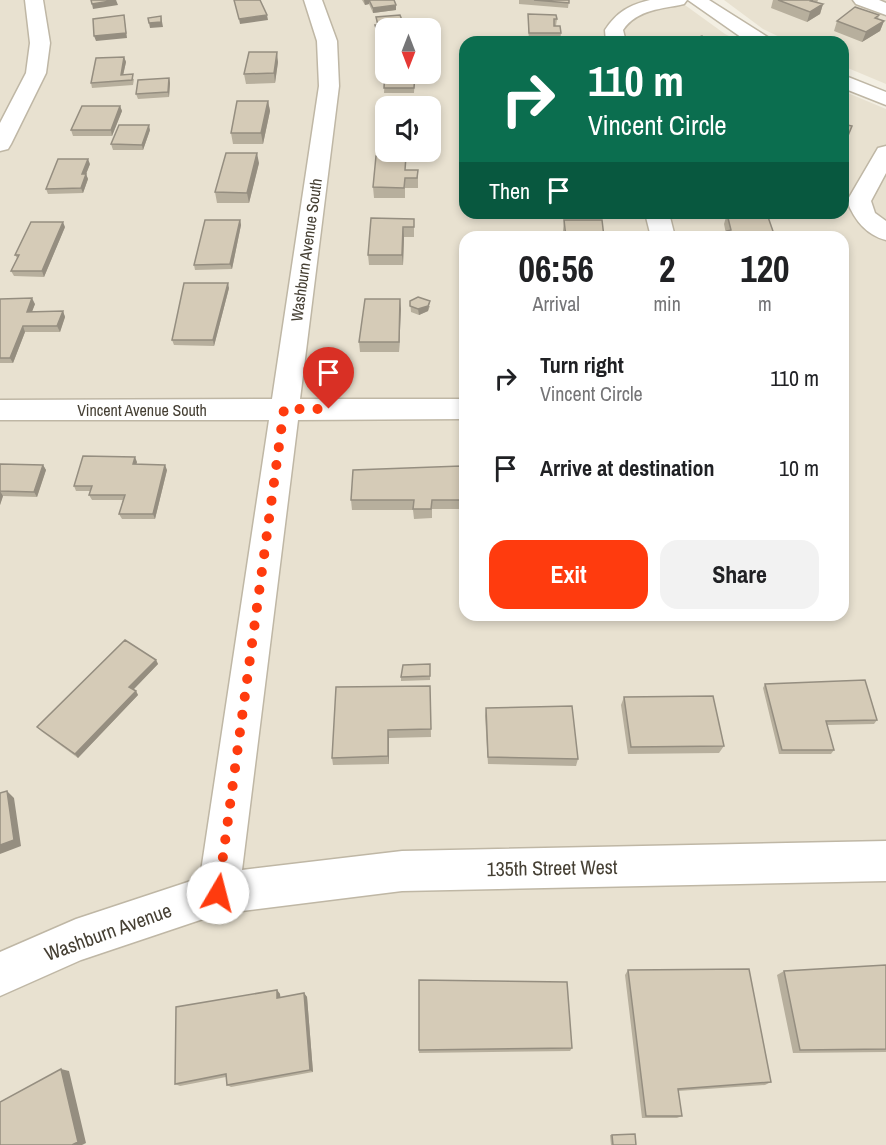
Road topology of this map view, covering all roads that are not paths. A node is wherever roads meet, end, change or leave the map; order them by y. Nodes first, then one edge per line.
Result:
1 (34, 0) edge
2 (313, 0) edge
3 (678, 0) edge
4 (697, 0) edge
5 (862, 0) edge
6 (886, 9) edge
7 (615, 36) edge
8 (753, 36) edge
9 (849, 84) edge
10 (886, 99) edge
11 (0, 144) edge
12 (886, 153) edge
13 (886, 233) edge
14 (284, 409) junction
15 (459, 409) edge
16 (0, 410) edge
17 (886, 861) edge
18 (218, 893) junction
19 (0, 974) edge

1 - 11 street
2 - 14 street, Washburn Avenue South
3 - 7 street
4 - 8 street
5 - 6 street
9 - 10 street
12 - 13 street
14 - 15 street, Vincent Avenue South
14 - 16 street, Vincent Avenue South
14 - 18 street, Washburn Avenue South
17 - 18 street, 135th Street West
18 - 19 street, Washburn Avenue

